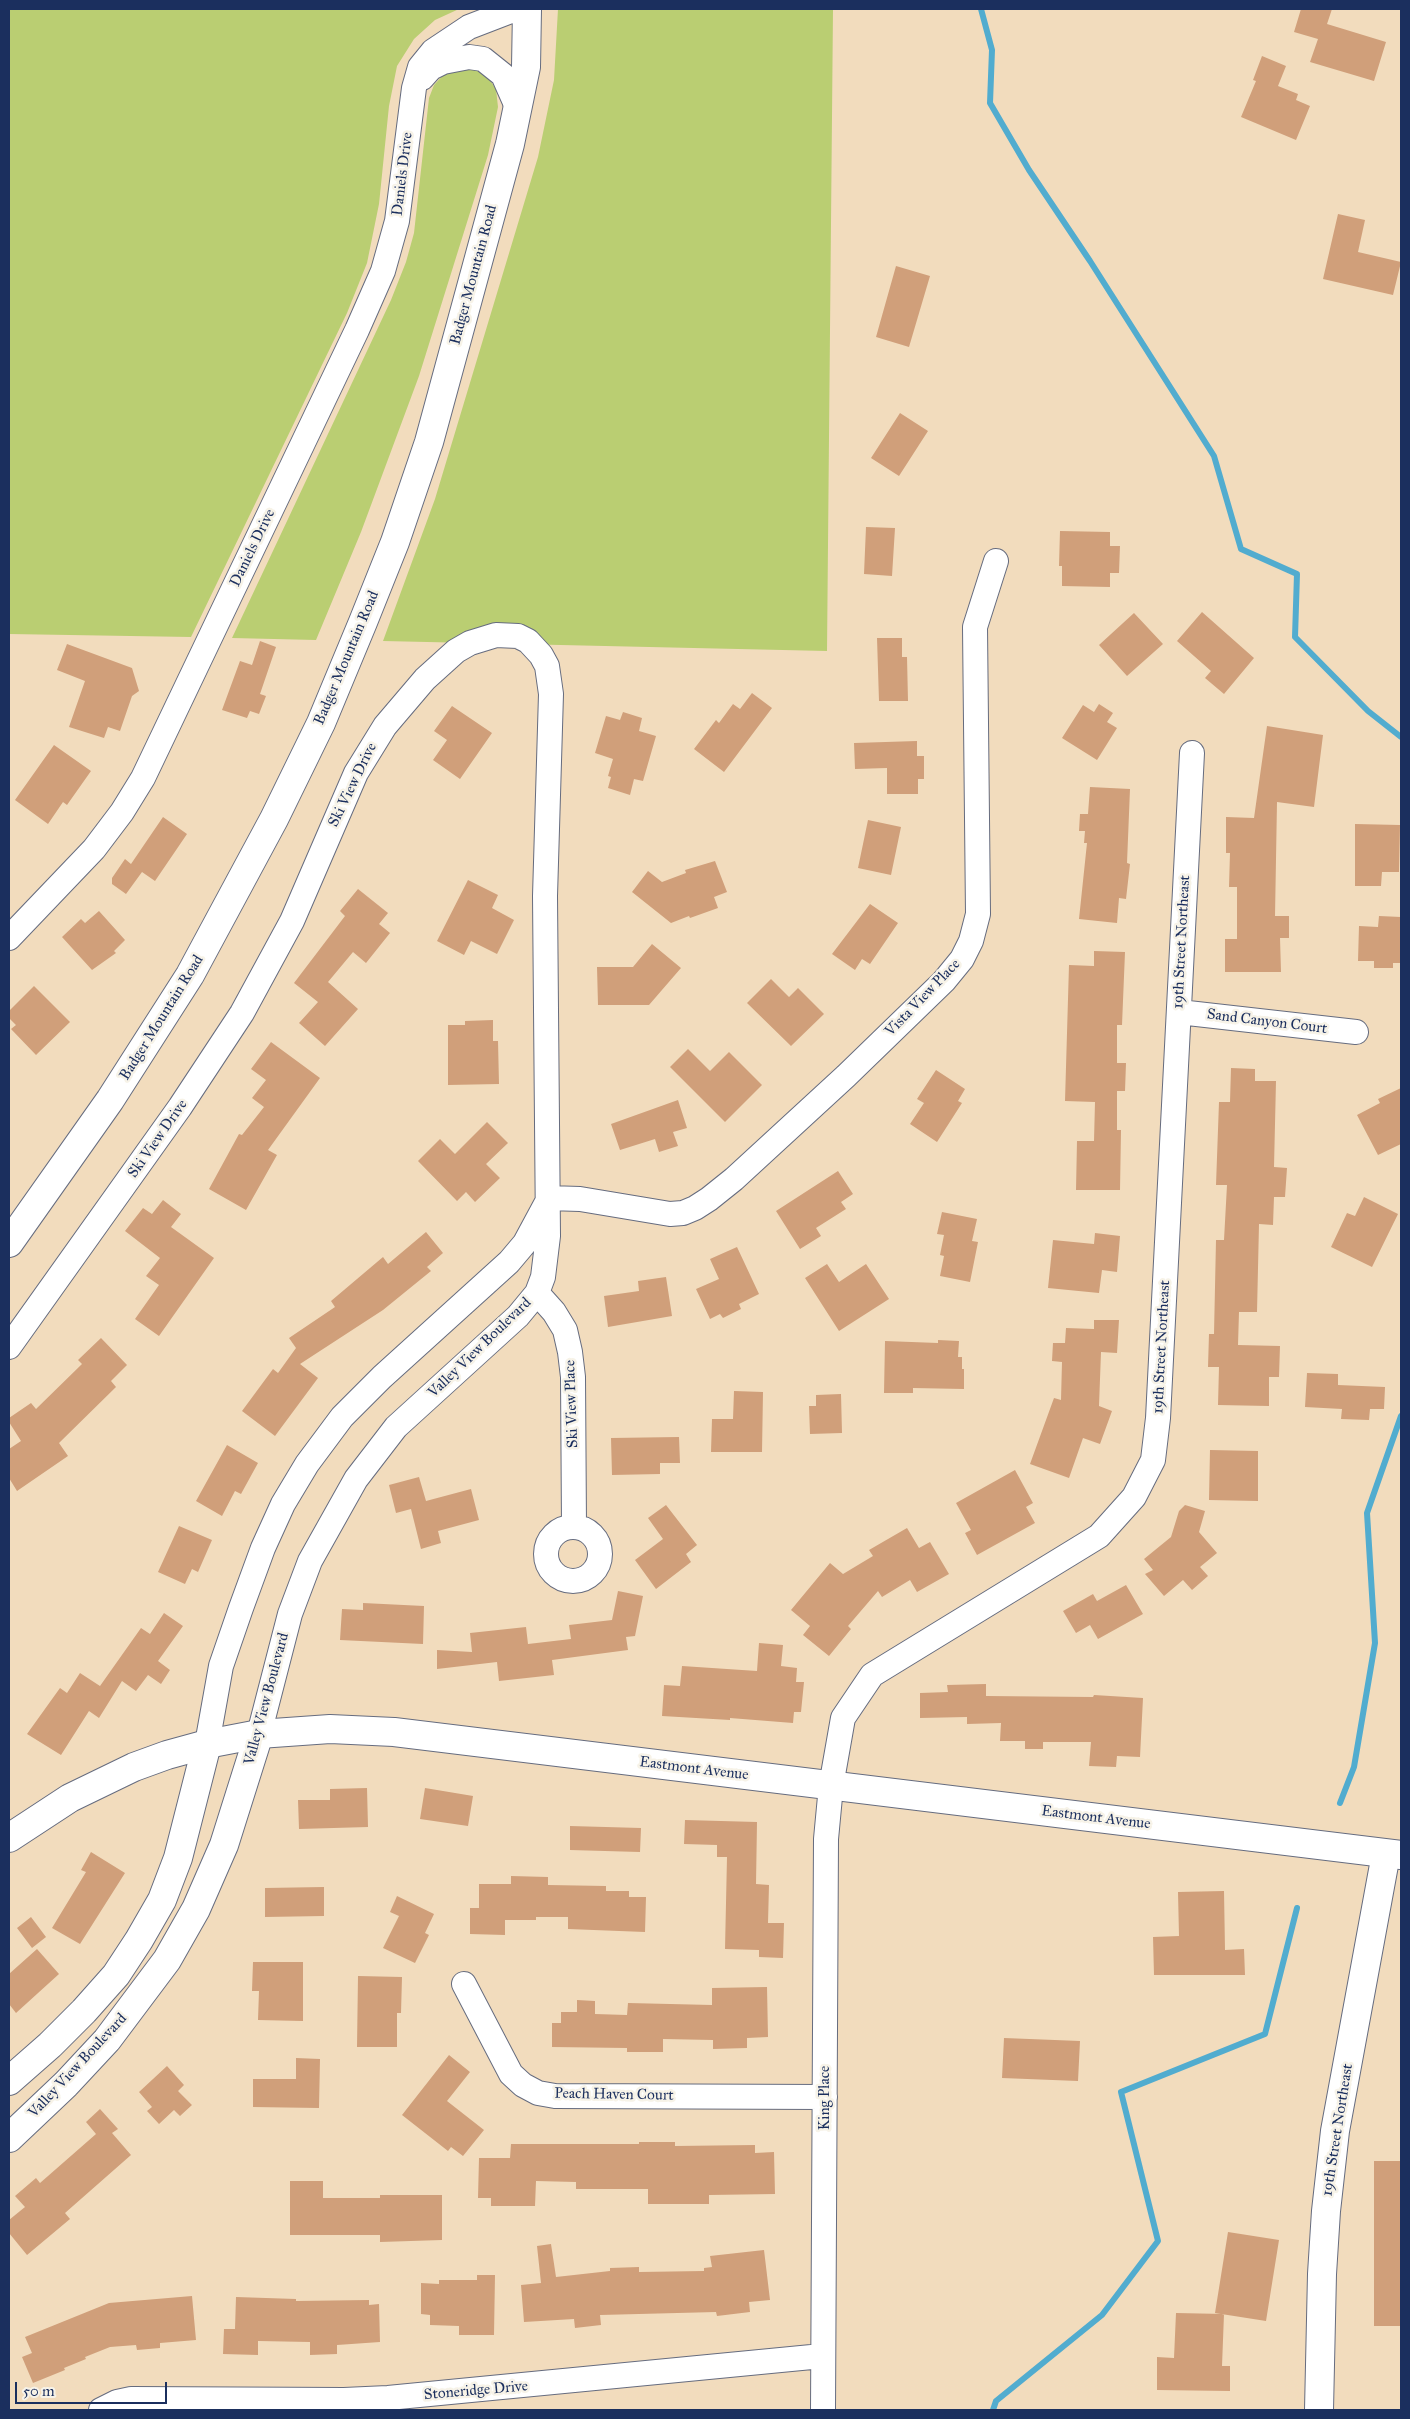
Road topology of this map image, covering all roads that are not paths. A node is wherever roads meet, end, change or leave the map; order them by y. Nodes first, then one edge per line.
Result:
1 (527, 9) edge
2 (518, 109) junction
3 (411, 116) junction
4 (996, 561) dead end
5 (1192, 752) dead end
6 (9, 938) edge
7 (1179, 1012) junction
8 (1356, 1032) dead end
9 (548, 1198) junction
10 (9, 1243) edge
11 (537, 1293) junction
12 (9, 1347) edge
13 (574, 1526) dead end
14 (259, 1734) junction
15 (207, 1744) junction
16 (831, 1786) junction
17 (9, 1838) edge
18 (1394, 1854) edge
19 (464, 1984) dead end
20 (9, 2082) edge
21 (825, 2097) junction
22 (9, 2138) edge
23 (822, 2356) junction
24 (344, 2405) edge
25 (101, 2410) edge
26 (823, 2410) edge
27 (1319, 2410) edge

1 - 2 main road, Badger Mountain Road
1 - 3 street, Daniels Drive
2 - 3 street, Daniels Drive
2 - 10 main road, Badger Mountain Road
3 - 6 street, Daniels Drive
4 - 9 street, Vista View Place
5 - 7 street, 19th Street Northeast
7 - 8 street, Sand Canyon Court
7 - 16 street, 19th Street Northeast
9 - 11 street, Valley View Boulevard
9 - 12 street, Ski View Drive
9 - 15 street
11 - 13 street, Ski View Place
11 - 14 street, Valley View Boulevard
14 - 15 main road, Eastmont Avenue
14 - 16 main road, Eastmont Avenue
14 - 22 main road, Valley View Boulevard
15 - 17 main road, Eastmont Avenue
15 - 20 main road
16 - 18 main road, Eastmont Avenue
16 - 21 street, King Place
18 - 27 main road, 19th Street Northeast
19 - 21 street, Peach Haven Court
21 - 23 street, King Place
23 - 24 street, Stoneridge Drive
23 - 26 street, King Place
24 - 25 street, Stoneridge Drive

